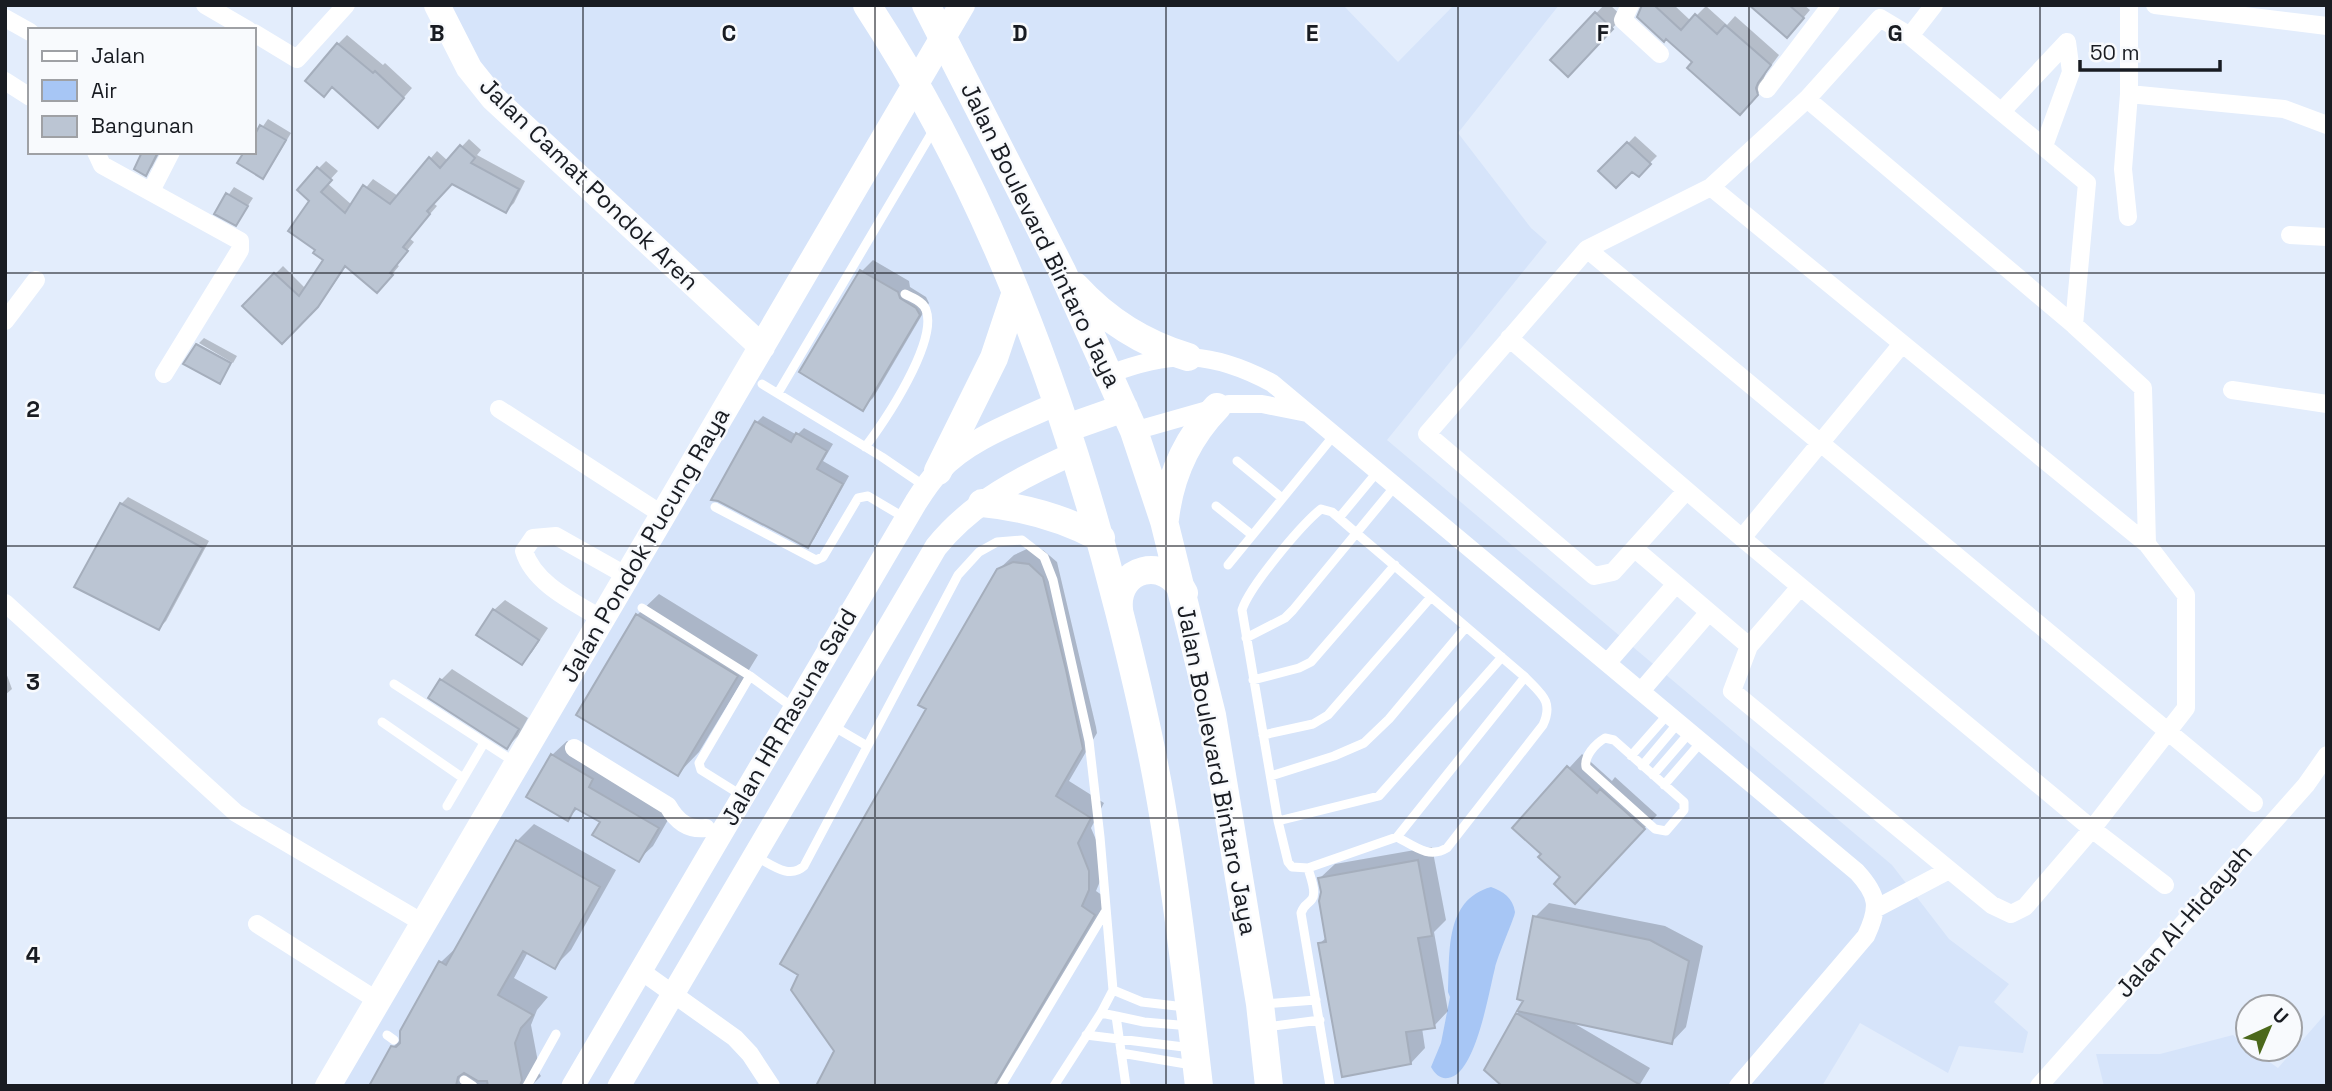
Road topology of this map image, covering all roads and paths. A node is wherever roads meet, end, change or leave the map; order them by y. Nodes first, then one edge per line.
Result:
1 (205, 5) edge
2 (346, 5) edge
3 (437, 5) edge
4 (867, 5) edge
5 (926, 5) edge
6 (962, 5) edge
7 (1630, 5) edge
8 (1831, 5) edge
9 (1934, 5) edge
10 (2129, 5) edge
11 (2155, 5) edge
12 (5, 18) edge
13 (2327, 26) edge
14 (240, 28) edge
15 (28, 31) edge
16 (256, 34) edge
17 (1910, 36) junction
18 (1660, 54) dead end
19 (5, 82) edge
20 (1767, 89) dead end
21 (2129, 94) junction
22 (28, 96) edge
23 (1807, 99) junction
24 (2003, 111) junction
25 (938, 123) junction
26 (2327, 125) edge
27 (2044, 146) junction
28 (97, 154) edge
29 (170, 154) edge
30 (1711, 187) junction
31 (151, 191) junction
32 (1028, 203) junction
33 (2128, 217) dead end
34 (986, 223) junction
35 (2290, 235) dead end
36 (2327, 237) edge
37 (1587, 249) junction
38 (1062, 271) junction
39 (36, 279) dead end
40 (1016, 292) junction
41 (905, 294) dead end
42 (5, 321) edge
43 (2074, 325) junction
44 (1509, 338) junction
45 (1902, 344) junction
46 (762, 347) junction
47 (1188, 357) junction
48 (164, 373) dead end
49 (1110, 374) junction
50 (762, 384) dead end
51 (2232, 390) dead end
52 (778, 393) junction
53 (2327, 404) edge
54 (1217, 407) junction
55 (499, 409) dead end
56 (1310, 414) junction
57 (1129, 419) junction
58 (1067, 428) junction
59 (1335, 434) junction
60 (1821, 443) junction
61 (865, 447) junction
62 (1237, 461) dead end
63 (1379, 471) junction
64 (932, 479) junction
65 (1396, 485) junction
66 (1686, 491) junction
67 (1282, 498) junction
68 (982, 503) junction
69 (1216, 506) dead end
70 (715, 507) dead end
71 (663, 515) junction
72 (905, 518) junction
73 (1339, 518) junction
74 (1164, 520) junction
75 (1355, 532) junction
76 (1252, 535) junction
77 (1101, 538) junction
78 (1742, 538) junction
79 (2147, 544) junction
80 (1635, 549) junction
81 (1227, 565) dead end
82 (1395, 565) junction
83 (627, 576) junction
84 (1676, 584) junction
85 (1800, 587) junction
86 (1184, 593) junction
87 (1432, 597) junction
88 (5, 603) edge
89 (642, 608) dead end
90 (1119, 609) junction
91 (1709, 612) junction
92 (602, 619) junction
93 (1466, 627) junction
94 (1246, 638) junction
95 (1749, 646) junction
96 (1502, 657) junction
97 (1608, 662) junction
98 (750, 676) junction
99 (1525, 677) junction
100 (1253, 680) junction
101 (810, 683) junction
102 (394, 684) dead end
103 (1642, 690) junction
104 (843, 704) junction
105 (795, 709) junction
106 (382, 722) dead end
107 (831, 725) junction
108 (1685, 727) junction
109 (2168, 731) junction
110 (1263, 735) junction
111 (484, 743) junction
112 (867, 746) junction
113 (574, 748) dead end
114 (2327, 755) edge
115 (1631, 756) junction
116 (517, 764) junction
117 (1642, 766) junction
118 (1653, 775) junction
119 (1271, 776) junction
120 (463, 778) junction
121 (1664, 785) junction
122 (743, 796) junction
123 (2254, 803) dead end
124 (447, 806) dead end
125 (1278, 821) junction
126 (2092, 829) junction
127 (713, 832) junction
128 (1397, 837) junction
129 (754, 856) junction
130 (1308, 868) junction
131 (1949, 870) junction
132 (2165, 885) dead end
133 (1875, 909) junction
134 (1105, 912) junction
135 (423, 923) junction
136 (257, 924) dead end
137 (641, 971) junction
138 (1113, 990) junction
139 (673, 993) junction
140 (1316, 1000) junction
141 (378, 1001) junction
142 (1101, 1013) junction
143 (1261, 1015) junction
144 (1116, 1016) junction
145 (1320, 1020) junction
146 (556, 1034) dead end
147 (1086, 1035) junction
148 (1119, 1039) junction
149 (1194, 1047) edge
150 (1121, 1053) junction
151 (464, 1080) dead end
152 (623, 1083) edge
153 (328, 1086) edge
154 (473, 1086) edge
155 (527, 1086) edge
156 (573, 1086) edge
157 (771, 1086) edge
158 (1001, 1086) edge
159 (1054, 1086) edge
160 (1126, 1086) edge
161 (1269, 1086) edge
162 (1330, 1086) edge
163 (1738, 1086) edge
164 (2039, 1086) edge

1 - 14 street
2 - 16 street
3 - 46 main road, Jalan Camat Pondok Aren
4 - 25 main road, Jalan Boulevard Bintaro Jaya
5 - 32 main road, Jalan Boulevard Bintaro Jaya
6 - 46 main road, Jalan Pondok Pucung Raya
7 - 18 street
8 - 20 street
9 - 17 street
10 - 21 street
11 - 13 street
12 - 15 street
17 - 23 street
17 - 24 street
19 - 22 street
21 - 26 street
21 - 33 street
23 - 30 street
23 - 43 street
24 - 27 street
24 - 27 street
25 - 34 main road, Jalan Boulevard Bintaro Jaya
25 - 52 lane
27 - 43 street
28 - 31 street
29 - 31 street
30 - 37 street
30 - 45 street
31 - 48 street
32 - 34 main road
32 - 38 main road, Jalan Boulevard Bintaro Jaya
34 - 40 main road, Jalan Boulevard Bintaro Jaya
35 - 36 street
37 - 44 street
37 - 60 street
38 - 47 main road
38 - 49 main road, Jalan Boulevard Bintaro Jaya
39 - 42 street
40 - 58 main road, Jalan Boulevard Bintaro Jaya
40 - 64 main road
41 - 61 lane
43 - 79 street
44 - 66 street
44 - 80 street
45 - 60 street
45 - 79 street
46 - 71 main road, Jalan Pondok Pucung Raya
47 - 49 street
47 - 56 street
49 - 57 main road, Jalan Boulevard Bintaro Jaya
50 - 52 lane
51 - 53 street
52 - 61 lane
54 - 56 street
54 - 57 street
54 - 74 main road
55 - 71 street
56 - 59 street
57 - 58 main road
57 - 74 main road, Jalan Boulevard Bintaro Jaya
58 - 64 street, Jalan HR Rasuna Said
58 - 68 street, Jalan HR Rasuna Said
58 - 77 main road, Jalan Boulevard Bintaro Jaya
59 - 63 street
59 - 67 lane
60 - 78 street
60 - 109 street
61 - 64 lane
62 - 67 lane
63 - 65 street
63 - 73 lane
64 - 72 street, Jalan HR Rasuna Said
65 - 75 lane
65 - 97 street
66 - 78 street
66 - 80 street
67 - 76 lane
68 - 77 main road
68 - 104 street, Jalan HR Rasuna Said
69 - 76 lane
70 - 72 lane
71 - 83 main road, Jalan Pondok Pucung Raya
72 - 101 street, Jalan HR Rasuna Said
73 - 75 lane
73 - 94 lane
74 - 86 main road, Jalan Boulevard Bintaro Jaya
75 - 82 lane
75 - 94 lane
76 - 81 lane
77 - 90 main road, Jalan Boulevard Bintaro Jaya
78 - 85 street
79 - 109 street
80 - 84 street
82 - 87 lane
82 - 100 lane
83 - 92 main road, Jalan Pondok Pucung Raya
83 - 92 street
84 - 91 street
84 - 97 street
85 - 95 street
85 - 126 street
86 - 90 main road
86 - 143 main road, Jalan Boulevard Bintaro Jaya
87 - 93 lane
87 - 110 lane
88 - 135 street
89 - 98 lane
90 - 149 main road, Jalan Boulevard Bintaro Jaya
91 - 95 street
91 - 103 street
92 - 116 main road, Jalan Pondok Pucung Raya
93 - 96 lane
93 - 119 lane
94 - 100 lane
95 - 131 street
96 - 99 lane
96 - 125 lane
97 - 103 street
98 - 105 lane
98 - 122 lane
99 - 128 lane
99 - 128 lane
100 - 110 lane
101 - 104 street
101 - 105 street, Jalan HR Rasuna Said
102 - 111 lane
103 - 108 street
104 - 107 street, Jalan HR Rasuna Said
105 - 122 street, Jalan HR Rasuna Said
106 - 120 lane
107 - 112 lane
107 - 129 street, Jalan HR Rasuna Said
108 - 115 lane
108 - 117 lane
108 - 118 lane
108 - 121 lane
108 - 133 street
109 - 123 street
109 - 126 street
110 - 119 lane
111 - 116 lane
111 - 120 lane
112 - 129 lane
112 - 134 lane
113 - 127 street
114 - 164 street, Jalan Al-Hidayah
115 - 117 lane
115 - 121 lane
116 - 135 main road, Jalan Pondok Pucung Raya
117 - 118 lane
118 - 121 lane
119 - 125 lane
120 - 124 lane
122 - 127 street, Jalan HR Rasuna Said
125 - 130 lane
126 - 131 street
126 - 132 street
127 - 137 street, Jalan HR Rasuna Said
128 - 130 lane
129 - 139 street, Jalan HR Rasuna Said
130 - 140 lane
131 - 133 street
133 - 163 street
134 - 138 lane
134 - 158 lane
135 - 141 main road, Jalan Pondok Pucung Raya
136 - 141 street
137 - 139 street
137 - 156 street, Jalan HR Rasuna Said
138 - 142 lane
138 - 149 lane
139 - 152 street, Jalan HR Rasuna Said
139 - 157 street
140 - 143 lane
140 - 145 lane
141 - 153 main road, Jalan Pondok Pucung Raya
142 - 144 lane
142 - 147 lane
143 - 145 lane
143 - 161 main road, Jalan Boulevard Bintaro Jaya
144 - 148 lane
144 - 149 lane
145 - 162 lane
146 - 155 lane
147 - 148 lane
147 - 159 lane
148 - 149 lane
148 - 150 lane
149 - 150 lane
150 - 160 lane
151 - 154 lane

